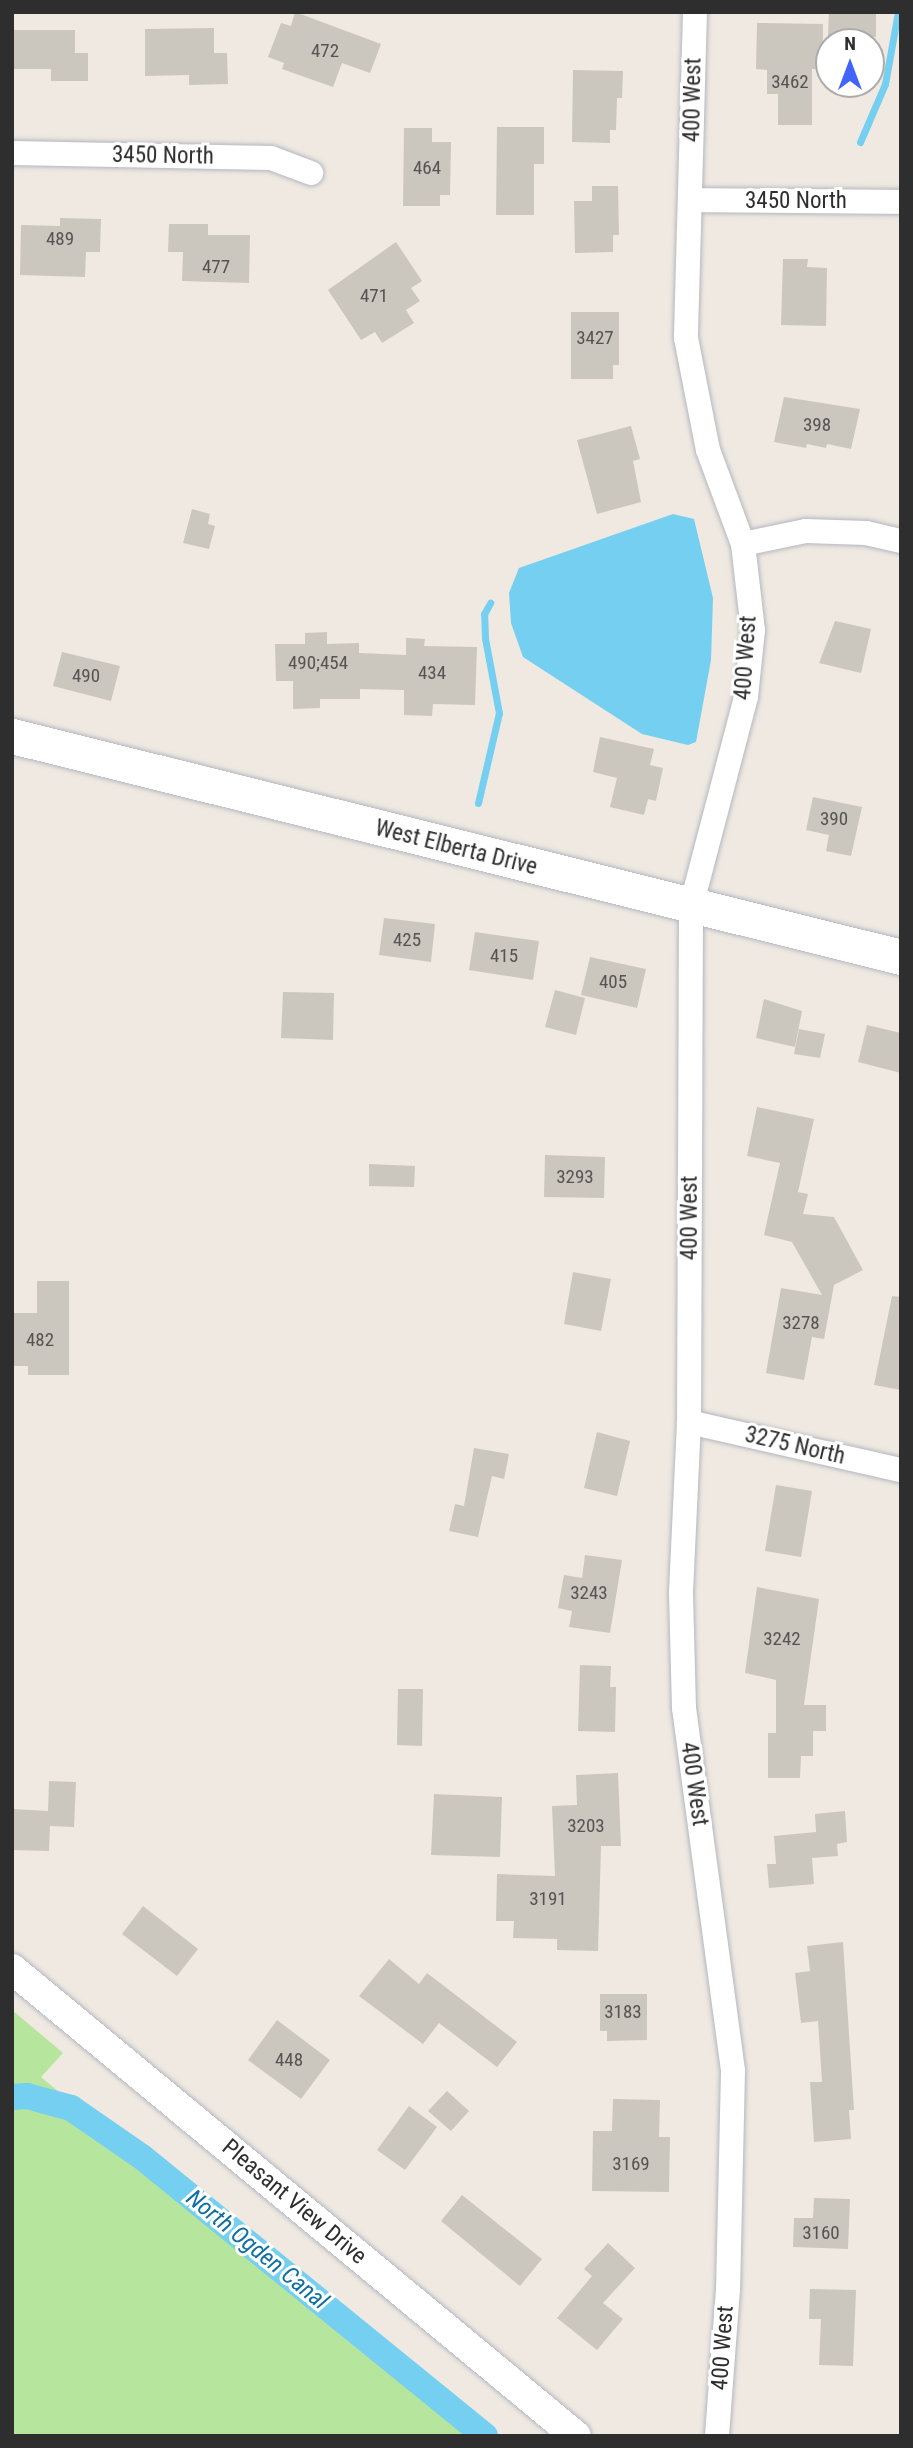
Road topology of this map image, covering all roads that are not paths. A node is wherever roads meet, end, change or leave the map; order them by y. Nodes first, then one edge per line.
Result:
1 (695, 12) edge
2 (12, 153) edge
3 (311, 173) dead end
4 (692, 200) junction
5 (901, 202) edge
6 (901, 541) edge
7 (743, 544) junction
8 (12, 736) edge
9 (691, 907) junction
10 (901, 957) edge
11 (689, 1422) junction
12 (901, 1470) edge
13 (12, 1969) edge
14 (576, 2436) edge
15 (717, 2436) edge

1 - 4 street, 400 West
2 - 3 street, 3450 North
4 - 5 street, 3450 North
4 - 7 street, 400 West
6 - 7 street
7 - 9 street, 400 West
8 - 9 main road, West Elberta Drive
9 - 10 main road, West Elberta Drive
9 - 11 street, 400 West
11 - 12 street, 3275 North
11 - 15 street, 400 West
13 - 14 street, Pleasant View Drive

